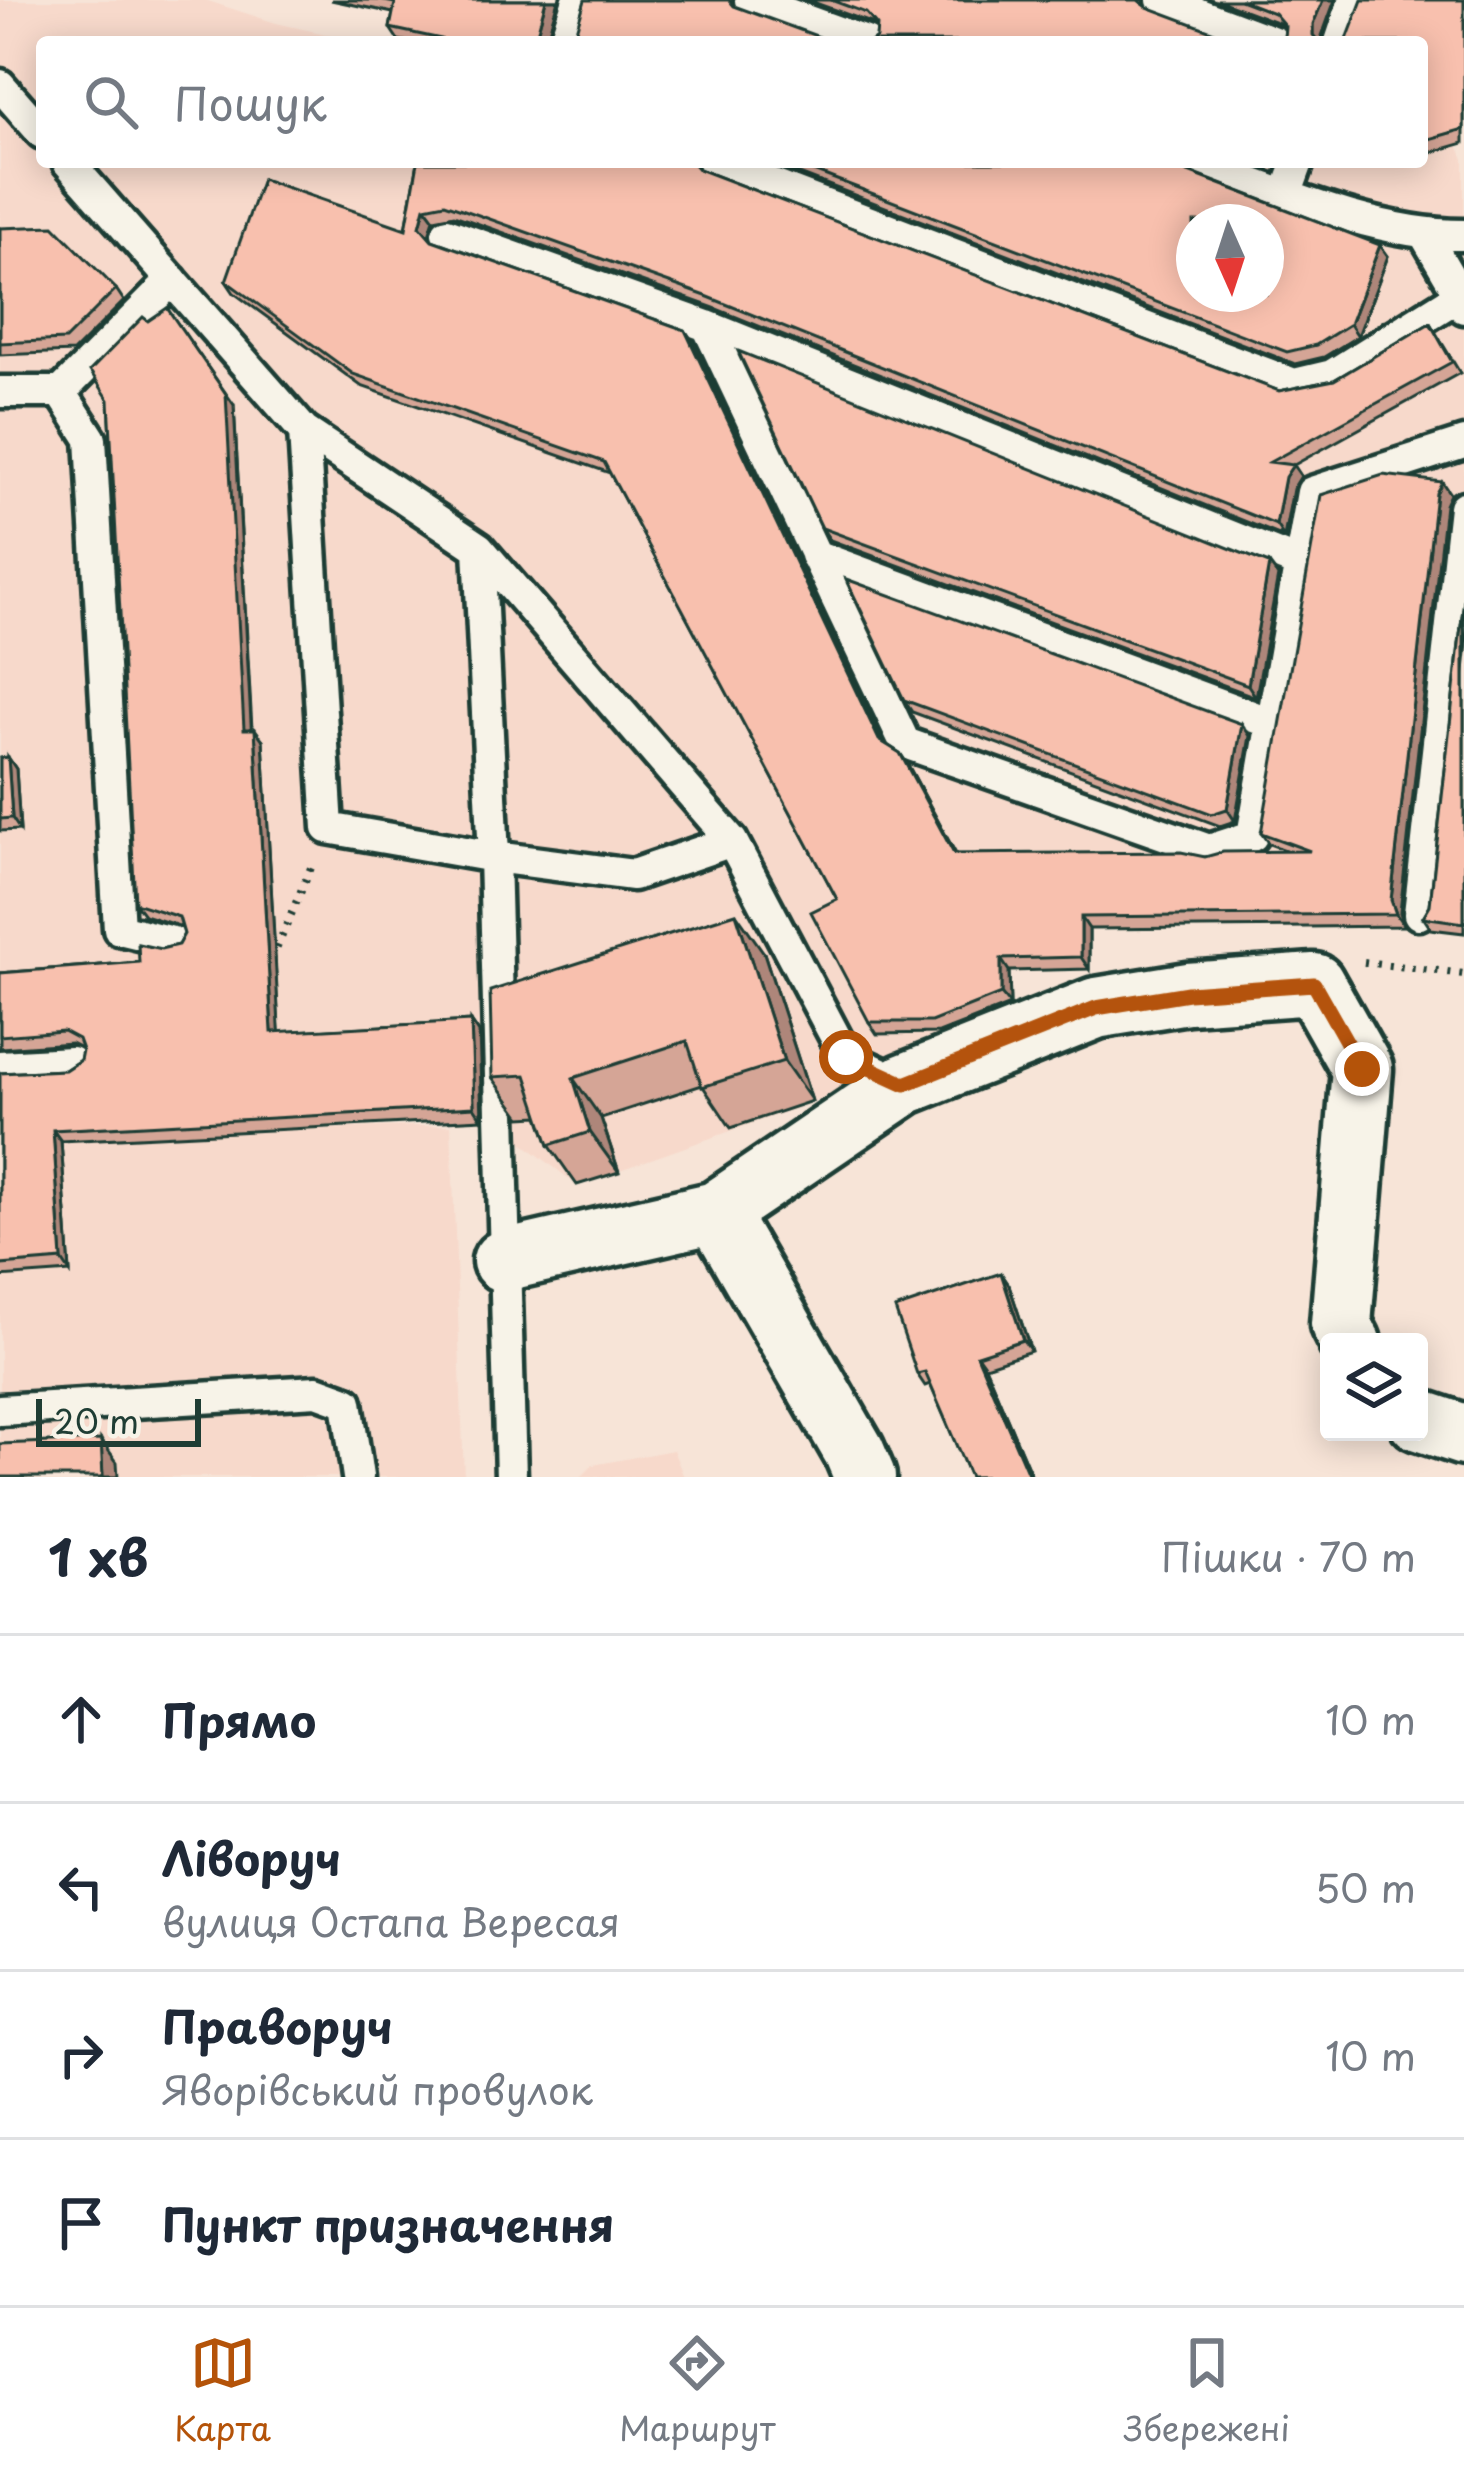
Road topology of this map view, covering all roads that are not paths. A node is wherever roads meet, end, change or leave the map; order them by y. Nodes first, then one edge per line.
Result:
1 (578, 0) edge
2 (750, 0) edge
3 (1162, 0) edge
4 (1354, 0) edge
5 (566, 36) edge
6 (849, 36) edge
7 (1258, 36) edge
8 (1342, 36) edge
9 (0, 85) edge
10 (36, 126) edge
11 (73, 168) edge
12 (729, 168) edge
13 (1212, 168) edge
14 (1296, 168) edge
15 (1286, 195) junction
16 (447, 232) dead end
17 (1425, 235) junction
18 (1464, 236) edge
19 (172, 280) junction
20 (1462, 301) edge
21 (707, 326) junction
22 (0, 392) edge
23 (62, 392) junction
24 (304, 431) junction
25 (1464, 442) edge
26 (1464, 507) edge
27 (479, 548) junction
28 (815, 555) junction
29 (1298, 562) junction
30 (1271, 723) junction
31 (732, 841) junction
32 (494, 857) junction
33 (1419, 914) edge
34 (173, 942) edge
35 (71, 1062) edge
36 (0, 1066) edge
37 (905, 1084) junction
38 (716, 1213) junction
39 (503, 1261) junction
40 (1346, 1333) edge
41 (0, 1410) edge
42 (1428, 1423) edge
43 (1464, 1435) edge
44 (358, 1477) edge
45 (511, 1477) edge
46 (865, 1477) edge

1 - 5 lane
2 - 6 lane
3 - 7 lane
4 - 8 lane
9 - 10 lane
11 - 19 lane
12 - 20 lane
13 - 15 lane
14 - 15 lane
15 - 17 lane
16 - 21 lane
17 - 18 lane
17 - 20 lane
19 - 23 lane
19 - 24 lane
21 - 28 lane
21 - 29 lane
22 - 23 lane
23 - 34 lane
24 - 27 lane
24 - 32 lane
25 - 29 lane
26 - 33 lane
27 - 31 lane
27 - 32 lane
28 - 30 lane
28 - 30 lane
29 - 30 lane
31 - 32 lane
31 - 37 lane
32 - 39 lane
35 - 36 lane
37 - 38 street
37 - 40 street
38 - 39 street
38 - 46 street
39 - 45 lane
41 - 44 lane
42 - 43 street

